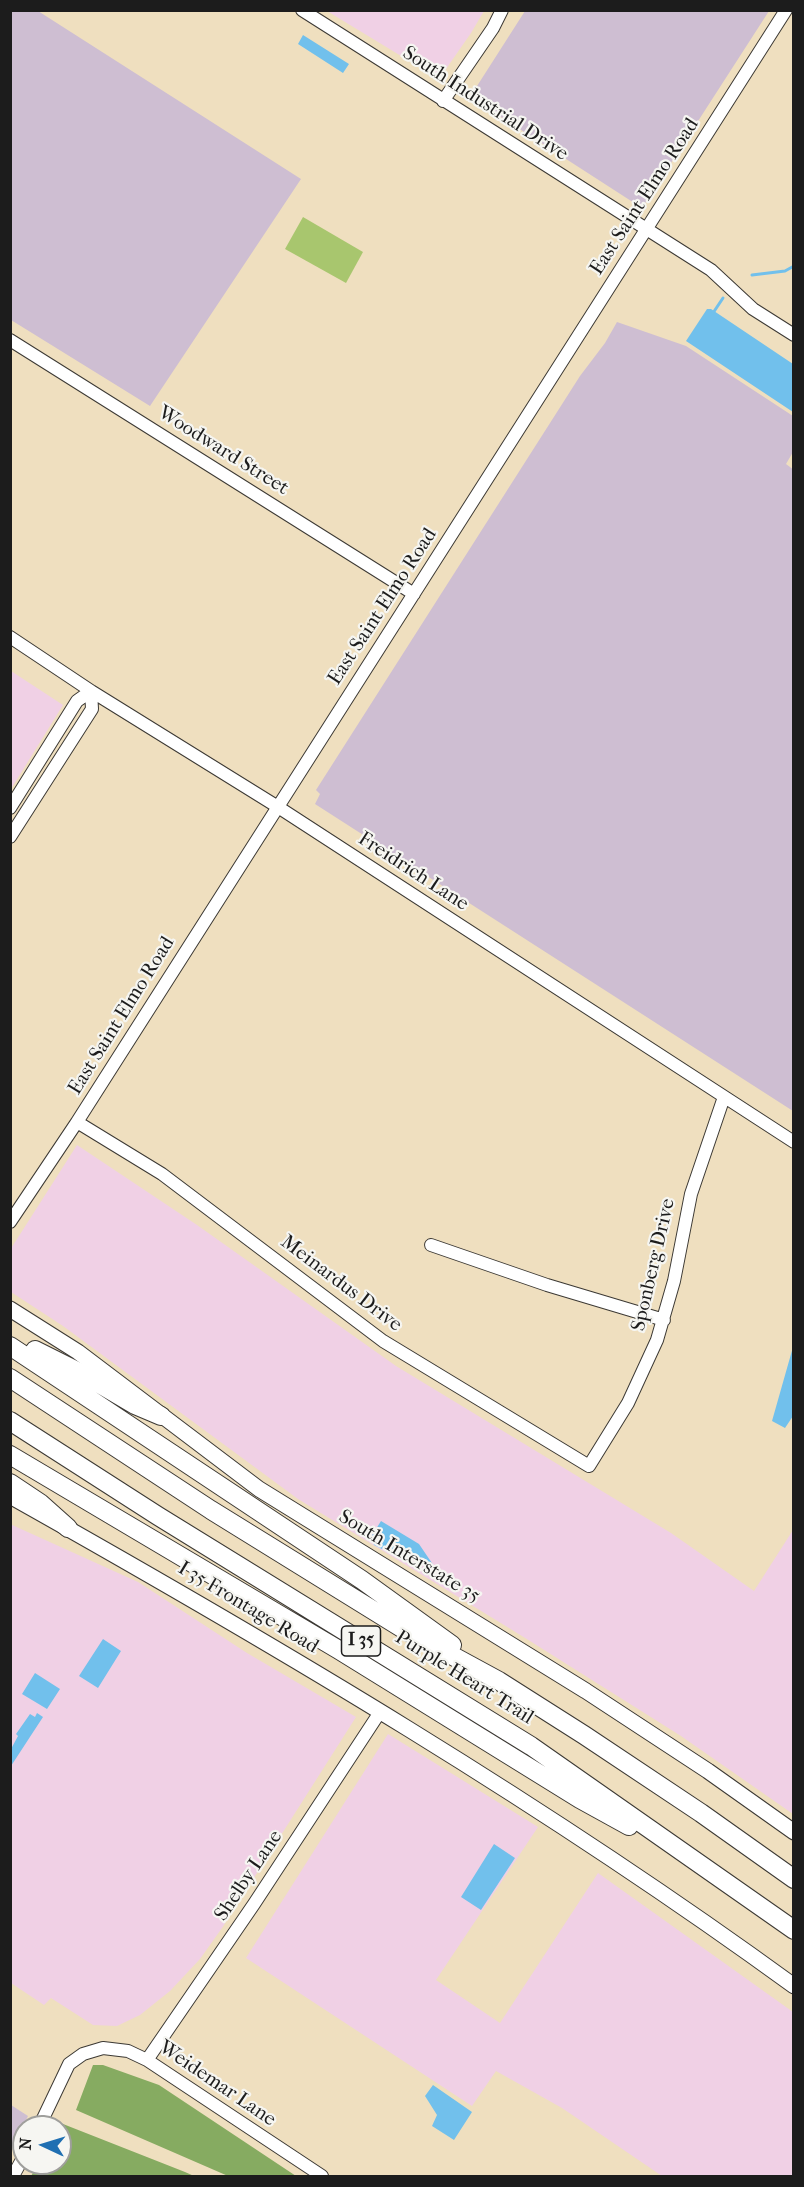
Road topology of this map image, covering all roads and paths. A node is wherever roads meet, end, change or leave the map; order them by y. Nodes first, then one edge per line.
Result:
1 (302, 10) edge
2 (502, 10) edge
3 (786, 10) edge
4 (443, 101) junction
5 (647, 231) junction
6 (794, 335) edge
7 (10, 340) edge
8 (414, 594) junction
9 (10, 637) edge
10 (91, 691) junction
11 (278, 807) junction
12 (10, 808) edge
13 (10, 837) edge
14 (724, 1097) junction
15 (77, 1122) junction
16 (794, 1142) edge
17 (10, 1222) edge
18 (431, 1245) dead end
19 (10, 1309) edge
20 (664, 1320) junction
21 (10, 1336) edge
22 (10, 1346) edge
23 (10, 1378) edge
24 (161, 1416) junction
25 (10, 1421) edge
26 (10, 1455) edge
27 (589, 1466) joint
28 (10, 1482) edge
29 (10, 1496) edge
30 (68, 1528) junction
31 (499, 1681) junction
32 (380, 1712) junction
33 (794, 1832) edge
34 (707, 1868) junction
35 (794, 1879) edge
36 (794, 1930) edge
37 (794, 1986) edge
38 (147, 2060) junction
39 (45, 2115) edge
40 (322, 2176) edge

1 - 4 street, South Industrial Drive
2 - 4 street
3 - 5 street, East Saint Elmo Road
4 - 5 street, South Industrial Drive
5 - 6 street, South Industrial Drive
5 - 8 street, East Saint Elmo Road
7 - 8 street, Woodward Street
8 - 11 street, East Saint Elmo Road
9 - 10 street, Freidrich Lane
10 - 11 street, Freidrich Lane
10 - 12 street
10 - 13 street
11 - 14 street, Freidrich Lane
11 - 15 street, East Saint Elmo Road
14 - 16 street, Freidrich Lane
14 - 20 street, Sponberg Drive
15 - 17 street, East Saint Elmo Road
15 - 27 street, Meinardus Drive
18 - 20 street
19 - 24 main road, South Interstate 35
20 - 27 street, Sponberg Drive
21 - 24 highway
22 - 31 highway
23 - 31 highway, Purple Heart Trail / I 35
24 - 33 main road, South Interstate 35
25 - 34 highway, Purple Heart Trail / I 35
26 - 34 highway
28 - 30 highway
29 - 30 main road
30 - 32 main road, I 35 Frontage Road
31 - 35 highway, Purple Heart Trail / I 35
32 - 37 main road, I 35 Frontage Road
32 - 38 street, Shelby Lane
34 - 36 highway, Purple Heart Trail / I 35
38 - 39 street, Weidemar Lane
38 - 40 street, Weidemar Lane

